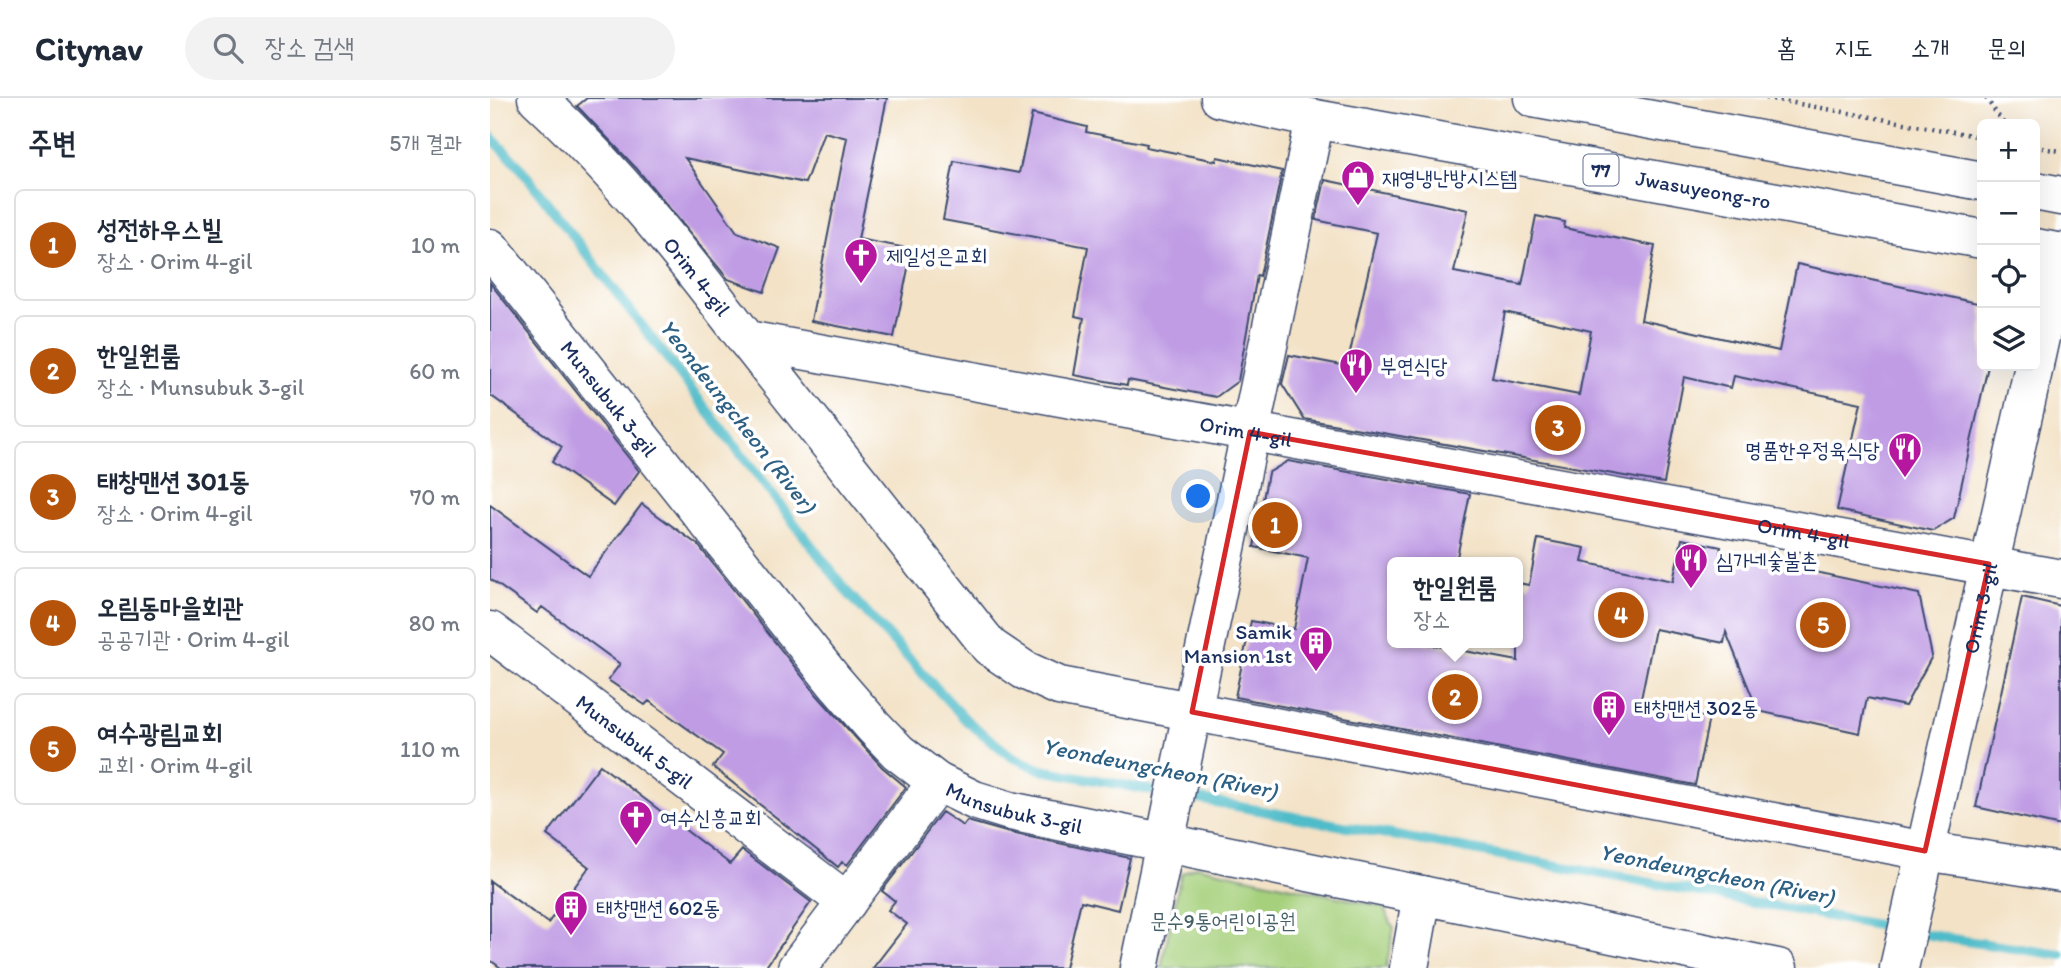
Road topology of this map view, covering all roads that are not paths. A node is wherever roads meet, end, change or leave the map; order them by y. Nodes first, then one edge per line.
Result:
1 (537, 98) edge
2 (1220, 98) edge
3 (1533, 98) edge
4 (1315, 119) junction
5 (1977, 180) edge
6 (2040, 192) edge
7 (2061, 196) edge
8 (1977, 238) edge
9 (2052, 251) edge
10 (492, 256) edge
11 (2040, 328) edge
12 (747, 340) junction
13 (2033, 371) edge
14 (1250, 432) junction
15 (1989, 564) junction
16 (2061, 579) edge
17 (490, 631) edge
18 (1192, 712) junction
19 (937, 782) junction
20 (1165, 842) junction
21 (1925, 851) junction
22 (2061, 872) edge
23 (1422, 895) junction
24 (847, 902) junction
25 (1666, 957) edge
26 (797, 968) edge
27 (1139, 968) edge
28 (1409, 968) edge
29 (1778, 968) edge
30 (1899, 968) edge

1 - 12 street, Orim 4-gil
2 - 4 street, Jwasuyeong-ro / 77
3 - 5 street
4 - 8 street, Jwasuyeong-ro / 77
4 - 14 street
6 - 7 street
9 - 11 street
10 - 19 street, Munsubuk 3-gil
12 - 14 street, Orim 4-gil
12 - 18 street
13 - 15 street, Orim 3-gil
14 - 15 street, Orim 4-gil
14 - 18 street
15 - 16 street, Orim 4-gil
15 - 21 street, Orim 3-gil
17 - 24 street, Munsubuk 5-gil
18 - 20 street
18 - 21 street
19 - 20 street, Munsubuk 3-gil
19 - 24 street
20 - 23 street, Munsubuk 3-gil
20 - 27 street
21 - 22 street
21 - 30 street, Orim 3-gil
23 - 25 street, Munsubuk 3-gil
23 - 28 street
24 - 26 street
25 - 29 street, Munsubuk 3-gil

